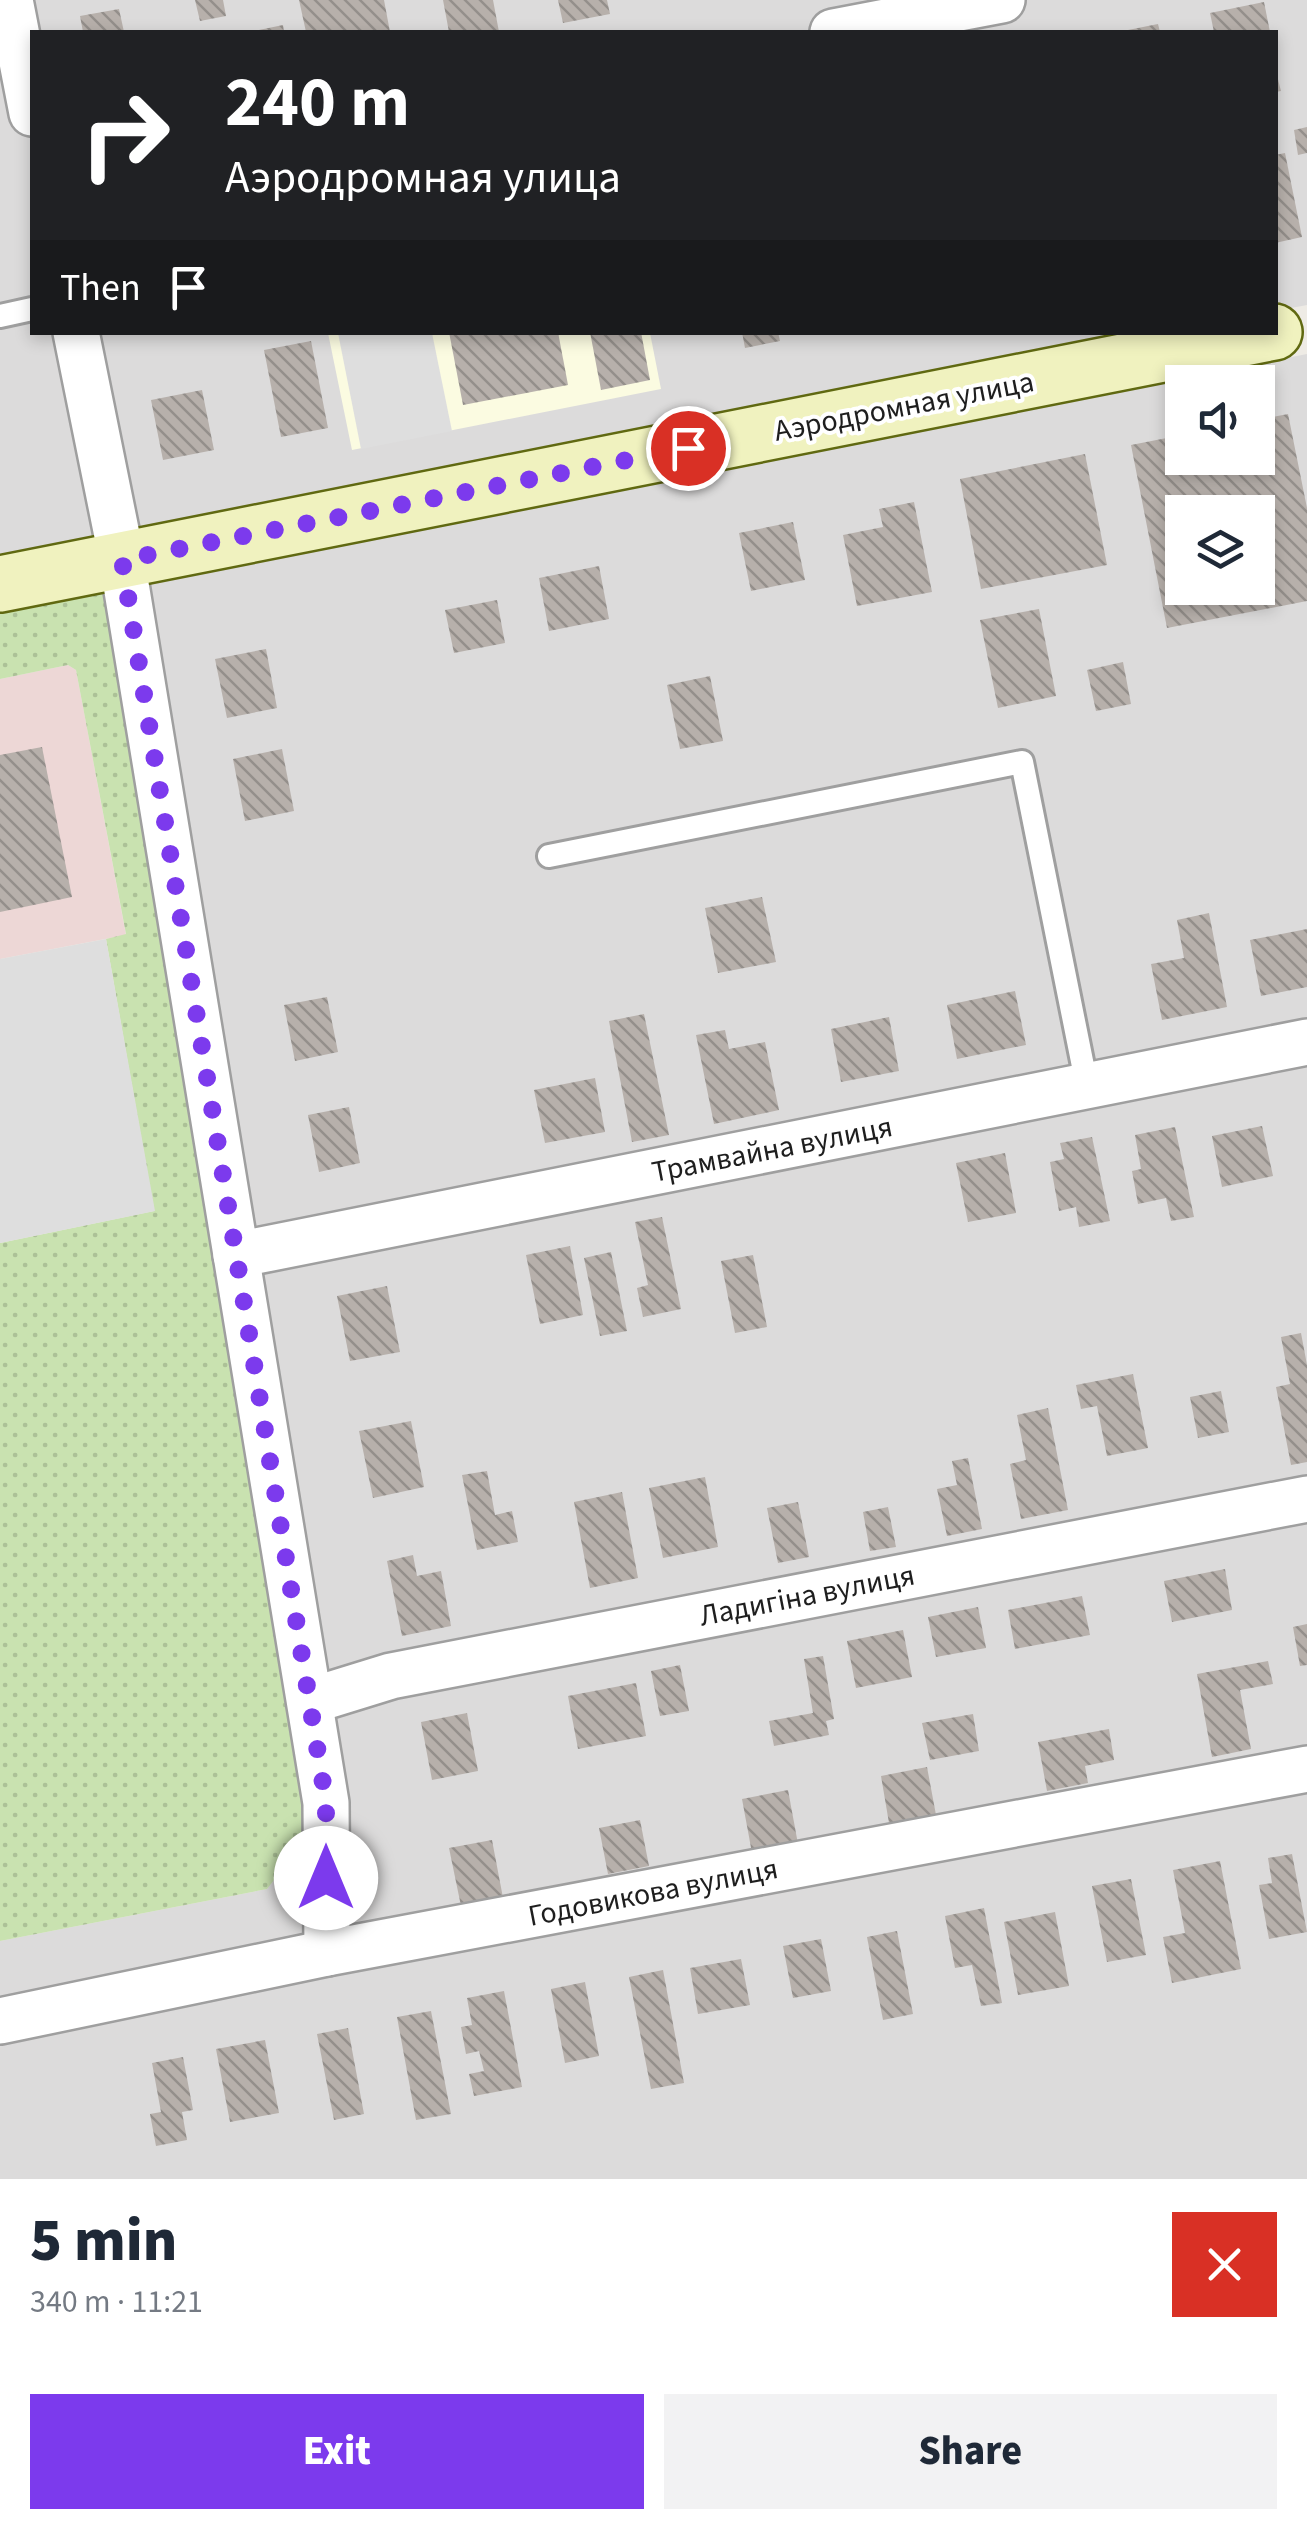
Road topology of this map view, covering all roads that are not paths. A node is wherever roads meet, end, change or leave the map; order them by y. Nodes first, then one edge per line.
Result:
1 (10, 0) edge
2 (1002, 0) edge
3 (843, 30) edge
4 (30, 104) edge
5 (30, 310) edge
6 (0, 316) edge
7 (1307, 326) edge
8 (1278, 331) edge
9 (77, 335) edge
10 (1259, 335) edge
11 (122, 560) junction
12 (0, 584) edge
13 (550, 856) dead end
14 (1307, 1042) edge
15 (1087, 1086) junction
16 (236, 1255) junction
17 (1307, 1499) edge
18 (310, 1702) junction
19 (1307, 1770) edge
20 (326, 1953) junction
21 (0, 2020) edge

1 - 4 street
2 - 3 street
5 - 6 lane
7 - 8 main road, Аэродромная улица
9 - 11 street
10 - 11 main road, Аэродромная улица
11 - 12 main road, Аэродромная улица
11 - 16 street
13 - 15 lane
14 - 15 street, Трамвайна вулиця
15 - 16 street, Трамвайна вулиця
16 - 18 street
17 - 18 street, Ладигіна вулиця
18 - 20 street
19 - 20 street, Годовикова вулиця
20 - 21 street, Годовикова вулиця

